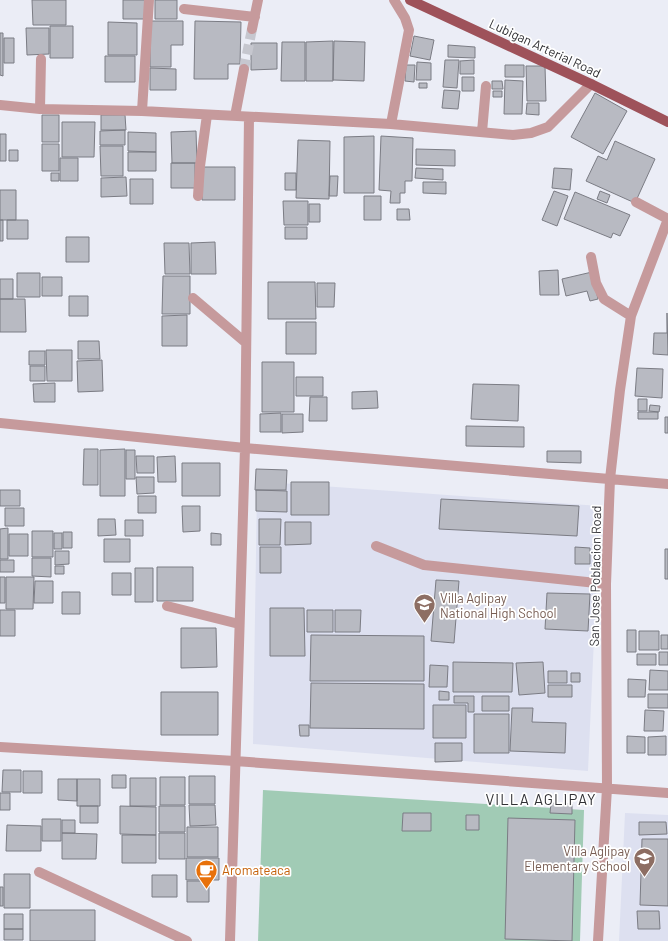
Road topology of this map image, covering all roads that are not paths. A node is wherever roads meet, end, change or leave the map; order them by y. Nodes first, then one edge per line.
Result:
1 (149, 0) edge
2 (258, 0) edge
3 (394, 0) edge
4 (410, 0) edge
5 (184, 9) dead end
6 (255, 17) junction
7 (252, 29) tunnel mouth
8 (40, 59) dead end
9 (244, 69) tunnel mouth
10 (591, 84) junction
11 (486, 86) dead end
12 (0, 105) edge
13 (40, 109) junction
14 (142, 111) junction
15 (207, 115) junction
16 (235, 116) junction
17 (249, 117) junction
18 (668, 122) edge
19 (390, 124) junction
20 (482, 132) junction
21 (198, 196) dead end
22 (636, 202) dead end
23 (668, 219) edge
24 (591, 257) dead end
25 (193, 298) dead end
26 (631, 316) junction
27 (245, 342) junction
28 (0, 423) edge
29 (245, 448) junction
30 (610, 479) junction
31 (668, 484) edge
32 (376, 546) dead end
33 (606, 584) junction
34 (167, 606) dead end
35 (239, 624) junction
36 (0, 747) edge
37 (235, 761) junction
38 (607, 788) junction
39 (668, 793) edge
40 (39, 872) dead end
41 (186, 941) edge
42 (230, 941) edge
43 (598, 941) edge

1 - 14 street
2 - 6 street
3 - 19 street
4 - 10 main road, Lubigan Arterial Road
5 - 6 street
6 - 7 street
8 - 13 street
9 - 16 street
10 - 18 main road, Lubigan Arterial Road
10 - 20 street
11 - 20 street
12 - 13 street
13 - 14 street
14 - 15 street
15 - 16 street
15 - 21 street
16 - 17 street
17 - 19 street
17 - 27 street
19 - 20 street
22 - 23 street
23 - 26 street, San Jose Poblacion Road
24 - 26 street
25 - 27 street
26 - 30 street, San Jose Poblacion Road
27 - 29 street
28 - 29 street
29 - 30 street
29 - 35 street
30 - 31 street
30 - 33 street, San Jose Poblacion Road
32 - 33 street
33 - 38 street, San Jose Poblacion Road
34 - 35 street
35 - 37 street
36 - 37 street
37 - 38 street
37 - 42 street
38 - 39 street
38 - 43 street, San Jose Poblacion Road
40 - 41 street

